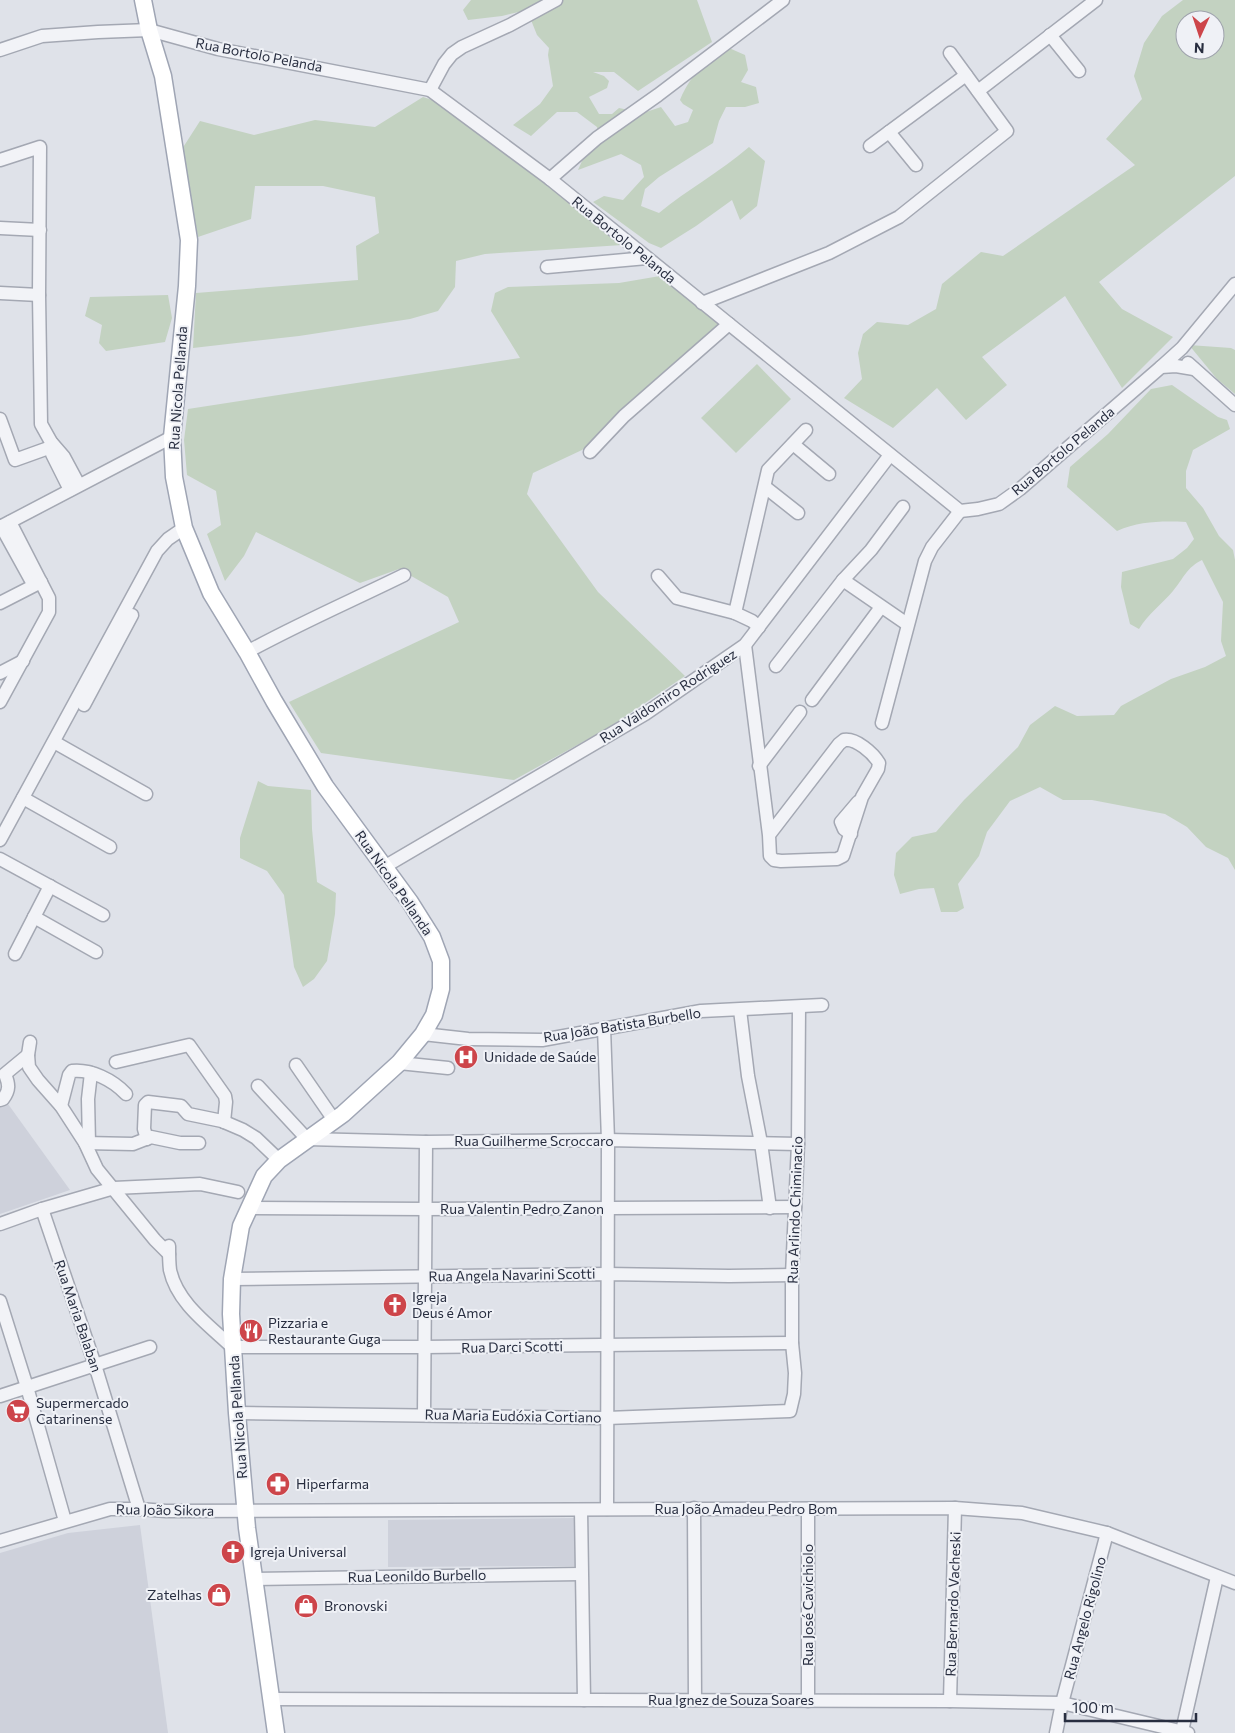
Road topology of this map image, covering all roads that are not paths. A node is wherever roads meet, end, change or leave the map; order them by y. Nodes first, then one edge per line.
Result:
1 (143, 0) edge
2 (556, 0) edge
3 (783, 0) edge
4 (1096, 0) edge
5 (149, 30) junction
6 (1050, 35) junction
7 (0, 50) edge
8 (950, 53) dead end
9 (1079, 71) dead end
10 (966, 74) junction
11 (430, 90) junction
12 (978, 91) junction
13 (889, 132) junction
14 (870, 146) dead end
15 (0, 160) edge
16 (916, 165) dead end
17 (550, 179) junction
18 (0, 228) edge
19 (40, 230) junction
20 (647, 258) junction
21 (547, 268) dead end
22 (1235, 284) edge
23 (0, 293) edge
24 (39, 295) junction
25 (702, 303) junction
26 (729, 324) junction
27 (1182, 348) junction
28 (1161, 366) junction
29 (1194, 369) junction
30 (1235, 404) edge
31 (0, 419) edge
32 (806, 430) dead end
33 (172, 437) junction
34 (793, 444) junction
35 (52, 445) junction
36 (590, 452) dead end
37 (890, 455) junction
38 (829, 474) dead end
39 (74, 487) junction
40 (765, 487) junction
41 (903, 507) dead end
42 (960, 511) junction
43 (798, 513) dead end
44 (4, 525) edge
45 (184, 528) junction
46 (404, 575) dead end
47 (658, 576) dead end
48 (843, 580) junction
49 (37, 584) junction
50 (0, 603) edge
51 (881, 608) junction
52 (735, 612) junction
53 (907, 624) junction
54 (759, 627) junction
55 (745, 645) junction
56 (247, 652) junction
57 (22, 661) junction
58 (776, 666) dead end
59 (0, 673) edge
60 (812, 700) dead end
61 (0, 702) edge
62 (800, 712) dead end
63 (882, 723) dead end
64 (57, 743) junction
65 (759, 766) junction
66 (146, 794) dead end
67 (23, 798) junction
68 (769, 835) junction
69 (0, 840) edge
70 (110, 847) dead end
71 (0, 859) edge
72 (384, 867) junction
73 (50, 886) junction
74 (103, 915) dead end
75 (34, 917) junction
76 (96, 952) dead end
77 (15, 954) dead end
78 (822, 1006) dead end
79 (799, 1008) junction
80 (740, 1010) junction
81 (604, 1028) junction
82 (423, 1034) junction
83 (30, 1042) dead end
84 (28, 1055) junction
85 (116, 1062) dead end
86 (399, 1063) junction
87 (296, 1065) dead end
88 (448, 1068) dead end
89 (3, 1071) edge
90 (91, 1073) junction
91 (258, 1086) dead end
92 (126, 1094) dead end
93 (0, 1100) edge
94 (61, 1106) junction
95 (334, 1120) junction
96 (224, 1122) junction
97 (147, 1139) junction
98 (307, 1139) junction
99 (608, 1140) junction
100 (426, 1142) junction
101 (87, 1143) junction
102 (199, 1143) dead end
103 (761, 1143) junction
104 (798, 1144) junction
105 (279, 1160) junction
106 (114, 1188) junction
107 (238, 1192) dead end
108 (795, 1207) junction
109 (248, 1208) junction
110 (770, 1208) junction
111 (42, 1209) junction
112 (425, 1209) junction
113 (608, 1209) junction
114 (0, 1224) edge
115 (607, 1274) junction
116 (792, 1275) junction
117 (425, 1277) junction
118 (232, 1279) junction
119 (0, 1301) edge
120 (792, 1342) junction
121 (607, 1346) junction
122 (150, 1347) dead end
123 (232, 1347) junction
124 (424, 1347) junction
125 (95, 1365) junction
126 (28, 1387) junction
127 (0, 1396) edge
128 (790, 1412) joint
129 (237, 1413) junction
130 (424, 1415) junction
131 (607, 1418) junction
132 (694, 1508) junction
133 (955, 1508) junction
134 (139, 1509) junction
135 (607, 1509) junction
136 (808, 1509) junction
137 (581, 1510) junction
138 (245, 1511) junction
139 (65, 1521) junction
140 (1107, 1533) junction
141 (1, 1536) edge
142 (581, 1574) junction
143 (1217, 1577) junction
144 (254, 1578) junction
145 (1235, 1583) edge
146 (271, 1699) junction
147 (584, 1700) junction
148 (695, 1700) junction
149 (808, 1701) junction
150 (950, 1701) junction
151 (1062, 1703) junction
152 (1185, 1732) edge
153 (276, 1733) edge
154 (1056, 1733) edge

1 - 5 main road, Rua Nicola Pellanda
2 - 11 street
3 - 17 street
4 - 6 street
5 - 7 street, Rua Bortolo Pelanda
5 - 11 street, Rua Bortolo Pelanda
5 - 33 main road, Rua Nicola Pellanda
6 - 9 street
6 - 12 street
8 - 10 street
10 - 12 street
10 - 13 street
11 - 17 street, Rua Bortolo Pelanda
12 - 25 street
13 - 14 street
13 - 16 street
15 - 19 street
17 - 20 street, Rua Bortolo Pelanda
18 - 19 street
19 - 24 street
20 - 21 street
20 - 25 street, Rua Bortolo Pelanda
22 - 27 street, Rua Bortolo Pelanda
23 - 24 street
24 - 35 street
25 - 26 street, Rua Bortolo Pelanda
26 - 36 street
26 - 37 street, Rua Bortolo Pelanda
27 - 28 street, Rua Bortolo Pelanda
27 - 29 street
28 - 29 street
28 - 42 street, Rua Bortolo Pelanda
29 - 30 street
31 - 35 street
32 - 34 street
33 - 39 street
33 - 45 main road, Rua Nicola Pellanda
34 - 38 street
34 - 40 street
35 - 39 street
37 - 42 street, Rua Bortolo Pelanda
37 - 54 street, Rua Valdomiro Rodriguez
39 - 44 street
40 - 43 street
40 - 52 street
41 - 48 street
42 - 53 street
44 - 49 street
45 - 56 main road, Rua Nicola Pellanda
45 - 64 street
46 - 56 street
47 - 52 street
48 - 51 street
48 - 58 street
49 - 50 street
49 - 57 street
51 - 53 street
51 - 60 street
52 - 54 street
53 - 63 street
54 - 55 street, Rua Valdomiro Rodriguez
55 - 65 street
55 - 72 street, Rua Valdomiro Rodriguez
56 - 72 main road, Rua Nicola Pellanda
57 - 59 street
57 - 61 street
62 - 65 street
64 - 66 street
64 - 67 street
65 - 68 street
67 - 69 street
67 - 70 street
68 - 68 street
71 - 73 street
72 - 82 main road, Rua Nicola Pellanda
73 - 74 street
73 - 75 street
75 - 76 street
75 - 77 street
78 - 79 street, Rua João Batista Burbello
79 - 80 street, Rua João Batista Burbello
79 - 104 street, Rua Arlindo Chiminacio
80 - 81 street, Rua João Batista Burbello
80 - 103 street
81 - 82 street, Rua João Batista Burbello
81 - 99 street
82 - 86 main road, Rua Nicola Pellanda
83 - 84 street
84 - 89 street
84 - 94 street
85 - 96 street
86 - 88 street
86 - 95 main road, Rua Nicola Pellanda
87 - 95 street
89 - 93 street
90 - 92 street
90 - 94 street
90 - 101 street
91 - 98 street
94 - 101 street
95 - 98 main road, Rua Nicola Pellanda
96 - 97 street
96 - 105 street
97 - 101 street
97 - 102 street
98 - 100 street, Rua Guilherme Scroccaro
98 - 105 main road, Rua Nicola Pellanda
99 - 100 street, Rua Guilherme Scroccaro
99 - 103 street, Rua Guilherme Scroccaro
99 - 113 street
100 - 112 street
101 - 106 street
103 - 104 street, Rua Guilherme Scroccaro
103 - 110 street
104 - 108 street, Rua Arlindo Chiminacio
105 - 109 main road, Rua Nicola Pellanda
106 - 107 street
106 - 111 street
106 - 123 street
108 - 110 street, Rua Valentin Pedro Zanon
108 - 116 street, Rua Arlindo Chiminacio
109 - 112 street, Rua Valentin Pedro Zanon
109 - 118 main road, Rua Nicola Pellanda
110 - 113 street, Rua Valentin Pedro Zanon
111 - 114 street
111 - 125 street, Rua Maria Balaban
112 - 113 street, Rua Valentin Pedro Zanon
112 - 117 street
113 - 115 street
115 - 116 street, Rua Angela Navarini Scotti
115 - 117 street, Rua Angela Navarini Scotti
115 - 121 street
116 - 120 street, Rua Arlindo Chiminacio
117 - 118 street, Rua Angela Navarini Scotti
117 - 124 street
118 - 123 main road, Rua Nicola Pellanda
119 - 126 street
120 - 121 street, Rua Darci Scotti
120 - 128 street, Rua Arlindo Chiminacio
121 - 124 street, Rua Darci Scotti
121 - 131 street
122 - 125 street
123 - 124 street, Rua Darci Scotti
123 - 129 main road, Rua Nicola Pellanda
124 - 130 street
125 - 126 street
125 - 134 street, Rua Maria Balaban
126 - 127 street
126 - 139 street
128 - 131 street, Rua Maria Eudóxia Cortiano
129 - 130 street, Rua Maria Eudóxia Cortiano
129 - 138 main road, Rua Nicola Pellanda
130 - 131 street, Rua Maria Eudóxia Cortiano
131 - 135 street
132 - 135 street, Rua João Amadeu Pedro Bom
132 - 136 street, Rua João Amadeu Pedro Bom
132 - 148 street
133 - 136 street, Rua João Amadeu Pedro Bom
133 - 140 street, Rua João Amadeu Pedro Bom
133 - 150 street, Rua Bernardo Vacheski
134 - 138 street, Rua João Sikora
134 - 139 street, Rua João Sikora
135 - 137 street, Rua João Amadeu Pedro Bom
136 - 149 street, Rua José Cavichiolo
137 - 138 street, Rua João Amadeu Pedro Bom
137 - 142 street
138 - 144 main road, Rua Nicola Pellanda
139 - 141 street, Rua João Sikora
140 - 143 street, Rua João Amadeu Pedro Bom
140 - 151 street, Rua Angelo Rigolino
142 - 144 street, Rua Leonildo Burbello
142 - 147 street
143 - 145 street, Rua João Amadeu Pedro Bom
143 - 152 street
144 - 146 main road, Rua Nicola Pellanda
146 - 147 street, Rua Ignez de Souza Soares
146 - 153 main road, Rua Nicola Pellanda
147 - 148 street, Rua Ignez de Souza Soares
148 - 149 street, Rua Ignez de Souza Soares
149 - 150 street, Rua Ignez de Souza Soares
150 - 151 street, Rua Ignez de Souza Soares
151 - 152 street, Rua Ignez de Souza Soares
151 - 154 street, Rua Angelo Rigolino

